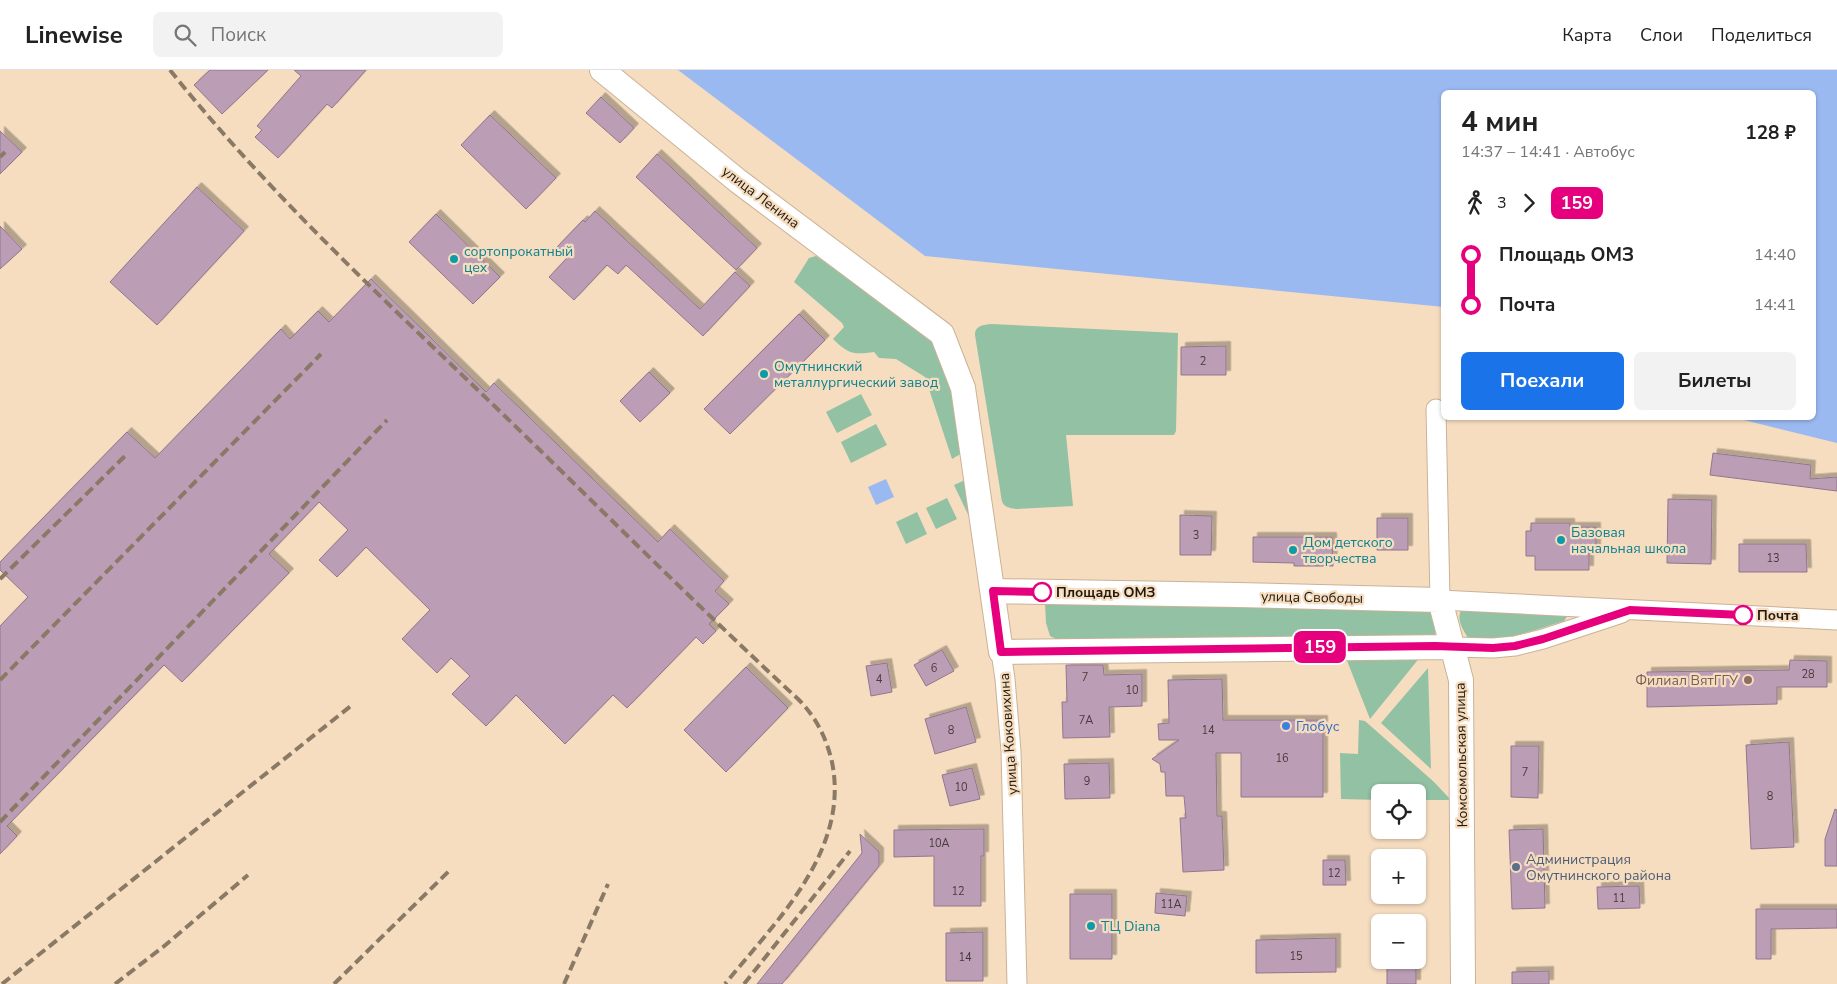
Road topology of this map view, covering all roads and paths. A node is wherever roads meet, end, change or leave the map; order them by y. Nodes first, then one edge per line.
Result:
1 (602, 70) edge
2 (924, 319) joint
3 (1436, 409) dead end
4 (993, 591) junction
5 (1440, 600) junction
6 (1630, 610) junction
7 (1837, 620) edge
8 (1452, 647) junction
9 (1001, 652) junction
10 (1017, 984) edge
11 (1463, 984) edge

1 - 2 main road, улица Ленина
2 - 4 main road, улица Коковихина
3 - 5 street, Комсомольская улица
4 - 5 main road, улица Свободы
4 - 9 main road, улица Коковихина
5 - 6 street, улица Свободы
5 - 8 main road, Комсомольская улица
6 - 7 street, улица Свободы
6 - 8 street, улица Свободы
8 - 9 main road, улица Свободы
8 - 11 main road, Комсомольская улица
9 - 10 street, улица Коковихина

